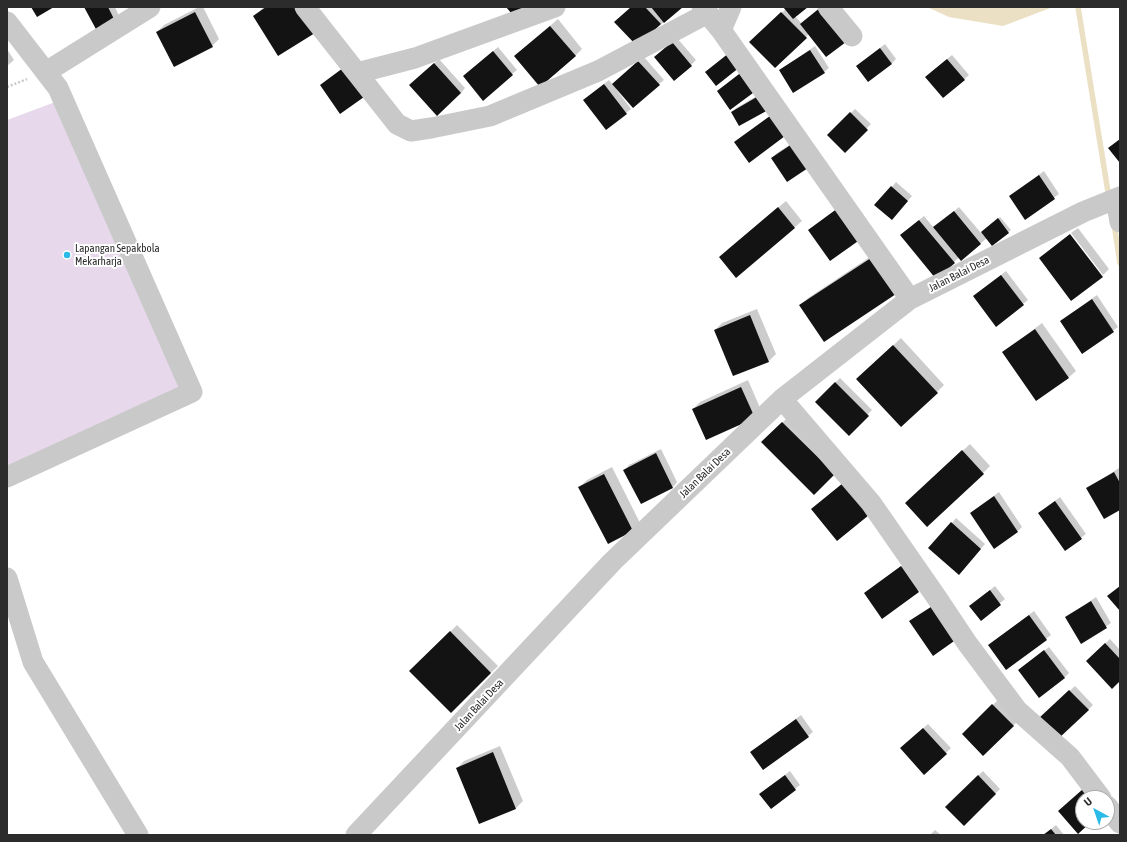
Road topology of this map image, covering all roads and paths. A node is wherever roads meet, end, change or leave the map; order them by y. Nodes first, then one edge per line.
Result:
1 (150, 7) edge
2 (305, 7) edge
3 (555, 7) edge
4 (731, 7) edge
5 (828, 7) edge
6 (705, 10) edge
7 (7, 22) edge
8 (721, 30) junction
9 (852, 36) dead end
10 (46, 72) junction
11 (357, 73) junction
12 (1116, 199) edge
13 (1120, 222) edge
14 (910, 299) junction
15 (782, 398) junction
16 (7, 477) edge
17 (7, 578) edge
18 (1095, 790) edge
19 (138, 835) edge
20 (356, 835) edge

1 - 10 street
2 - 11 street
3 - 11 street
4 - 8 street
5 - 9 street
6 - 8 street
6 - 11 street
7 - 10 street
8 - 14 street
10 - 16 street
12 - 13 street
12 - 14 street, Jalan Balai Desa
14 - 15 street, Jalan Balai Desa
15 - 18 street
15 - 20 street, Jalan Balai Desa
17 - 19 street

